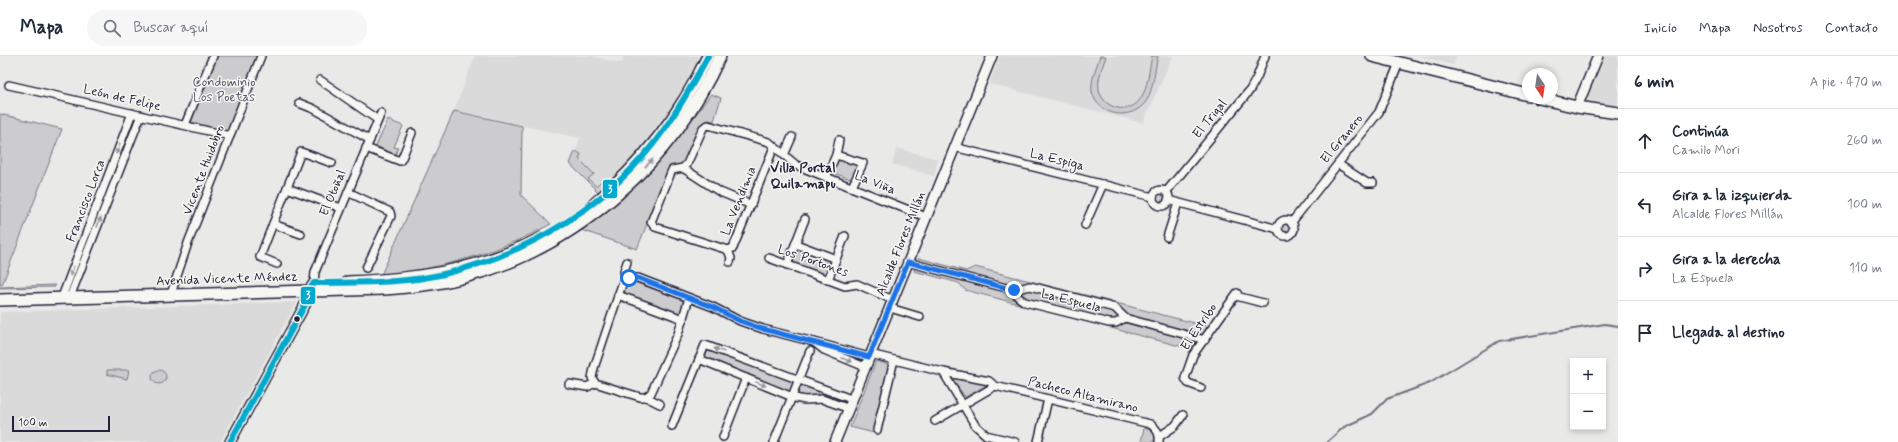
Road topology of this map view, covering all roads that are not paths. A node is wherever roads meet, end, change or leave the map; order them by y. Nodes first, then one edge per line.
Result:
1 (213, 56) edge
2 (261, 56) edge
3 (708, 56) edge
4 (720, 56) edge
5 (992, 56) edge
6 (1265, 56) edge
7 (1372, 56) edge
8 (1598, 56) edge
9 (1399, 63) junction
10 (320, 80) dead end
11 (9, 85) dead end
12 (1522, 94) edge
13 (299, 103) dead end
14 (1558, 103) edge
15 (1577, 108) junction
16 (132, 113) junction
17 (1618, 113) edge
18 (141, 115) junction
19 (185, 125) junction
20 (412, 133) dead end
21 (230, 136) junction
22 (792, 137) dead end
23 (370, 140) junction
24 (839, 140) dead end
25 (954, 146) junction
26 (774, 147) junction
27 (366, 148) junction
28 (784, 155) junction
29 (836, 155) junction
30 (332, 163) dead end
31 (1338, 164) junction
32 (683, 168) junction
33 (826, 177) junction
34 (1373, 183) dead end
35 (1103, 184) junction
36 (104, 187) junction
37 (852, 187) junction
38 (287, 188) junction
39 (111, 191) junction
40 (348, 192) junction
41 (1166, 192) junction
42 (1153, 197) junction
43 (1168, 200) junction
44 (1178, 202) junction
45 (750, 205) junction
46 (341, 208) junction
47 (926, 217) junction
48 (805, 219) dead end
49 (1291, 222) junction
50 (273, 224) junction
51 (1085, 225) dead end
52 (1278, 229) junction
53 (301, 234) dead end
54 (845, 236) dead end
55 (1168, 237) dead end
56 (796, 244) junction
57 (728, 250) junction
58 (769, 258) dead end
59 (836, 259) junction
60 (627, 262) dead end
61 (730, 262) dead end
62 (908, 262) junction
63 (277, 264) dead end
64 (787, 265) junction
65 (366, 268) dead end
66 (626, 280) junction
67 (828, 280) junction
68 (313, 288) junction
69 (1014, 290) junction
70 (172, 291) junction
71 (0, 293) edge
72 (67, 294) junction
73 (618, 295) junction
74 (689, 298) junction
75 (0, 300) edge
76 (1263, 303) dead end
77 (891, 304) junction
78 (920, 317) dead end
79 (1125, 318) junction
80 (683, 319) junction
81 (1204, 340) junction
82 (814, 342) junction
83 (810, 351) dead end
84 (870, 356) junction
85 (699, 359) junction
86 (894, 360) junction
87 (865, 367) junction
88 (943, 372) junction
89 (746, 378) junction
90 (799, 380) junction
91 (595, 383) junction
92 (569, 384) dead end
93 (995, 386) junction
94 (1201, 388) dead end
95 (792, 396) junction
96 (646, 397) junction
97 (851, 399) junction
98 (1048, 399) junction
99 (660, 404) dead end
100 (962, 404) junction
101 (847, 408) junction
102 (1183, 415) dead end
103 (935, 421) dead end
104 (672, 426) dead end
105 (877, 430) dead end
106 (722, 437) dead end
107 (1159, 439) edge
108 (230, 442) edge
109 (774, 442) edge
110 (835, 442) edge
111 (1015, 442) edge
112 (1038, 442) edge

1 - 19 street
2 - 21 street, Vicente Huidobro
3 - 68 main road, Avenida Vicente Méndez
68 -> 4 main road, Avenida Vicente Méndez
5 - 25 street, Alcalde Flores Millán
6 - 41 street, El Trigal
7 - 9 main road
8 - 15 street
9 - 12 main road
9 - 31 street, El Granero
10 - 23 street, El Otoñal
11 - 16 street, León de Felipe
13 - 23 street
14 - 15 main road
15 - 17 main road
16 - 18 street, León de Felipe
16 -> 36 street, Francisco Lorca
18 - 19 street, León de Felipe
18 - 39 street, Francisco Lorca
19 - 21 street, León de Felipe
20 - 27 street
21 - 70 street, Vicente Huidobro
22 - 28 street
23 - 27 street, El Otoñal
24 - 29 street
25 - 35 street, La Espiga
25 - 47 street, Alcalde Flores Millán
26 - 28 street, La Viña
26 - 32 street, La Viña
26 - 45 street, La Vendimia
27 - 40 street, El Otoñal
28 - 33 street, La Viña
29 - 33 street
29 - 37 street
30 - 38 street
31 - 34 street
31 - 49 street, El Granero
32 - 45 street
32 - 57 street
33 - 37 street, La Viña
35 - 42 street, La Espiga
35 - 51 street
36 - 39 street
36 -> 72 street, Francisco Lorca
37 - 47 street, La Viña
38 - 46 street
38 - 50 street
72 -> 39 street, Francisco Lorca
40 - 46 street, El Otoñal
40 - 65 street
41 - 42 street
41 - 43 street
42 - 43 street, La Espiga
43 - 44 street, La Espiga
44 - 52 street, La Espiga
44 - 55 street
45 - 57 street, La Vendimia
46 - 68 street, El Otoñal
47 - 62 street, Alcalde Flores Millán
48 - 56 street
49 - 52 street
49 - 52 street, La Espiga
50 - 53 street
50 - 63 street
54 - 59 street
56 - 59 street
56 - 64 street
57 - 61 street, La Vendimia
58 - 64 street, Los Portones
59 - 67 street
60 - 66 street
62 - 69 street, La Espuela
62 - 77 street, Alcalde Flores Millán
64 - 67 street, Los Portones
66 - 73 street
66 - 74 street, Pacheco Altamirano
67 - 77 street, Los Portones
68 - 70 main road, Avenida Vicente Méndez
68 - 108 street
69 - 79 street, La Espuela
69 - 79 street, La Espuela
70 - 72 main road, Avenida Vicente Méndez
71 - 72 main road, Avenida Vicente Méndez
72 - 75 main road, Avenida Vicente Méndez
73 - 80 street
73 - 91 street
74 - 80 street
74 - 82 street, Pacheco Altamirano
76 - 81 street, El Estribo
77 - 78 street, Los Portones
77 - 84 street, Alcalde Flores Millán
79 - 81 street, La Espuela
80 - 96 street
81 - 94 street, El Estribo
82 - 84 street, Pacheco Altamirano
82 -> 87 street
83 - 90 street
84 - 86 street, Pacheco Altamirano
84 - 87 street, Alcalde Flores Millán
85 - 89 street
90 -> 85 street
85 - 104 street
86 - 88 street, Pacheco Altamirano
86 - 105 street
87 - 97 street, Alcalde Flores Millán
88 - 93 street, Pacheco Altamirano
88 - 100 street
89 -> 95 street
89 - 106 street
90 - 95 street
90 - 97 street
91 - 92 street
91 - 96 street
93 - 98 street, Pacheco Altamirano
93 - 100 street
95 - 101 street
95 - 109 street
96 - 99 street
97 - 101 street, Alcalde Flores Millán
98 - 107 street, Pacheco Altamirano
98 - 112 street
100 - 103 street
100 - 111 street
101 - 110 street, Alcalde Flores Millán
102 - 107 street

